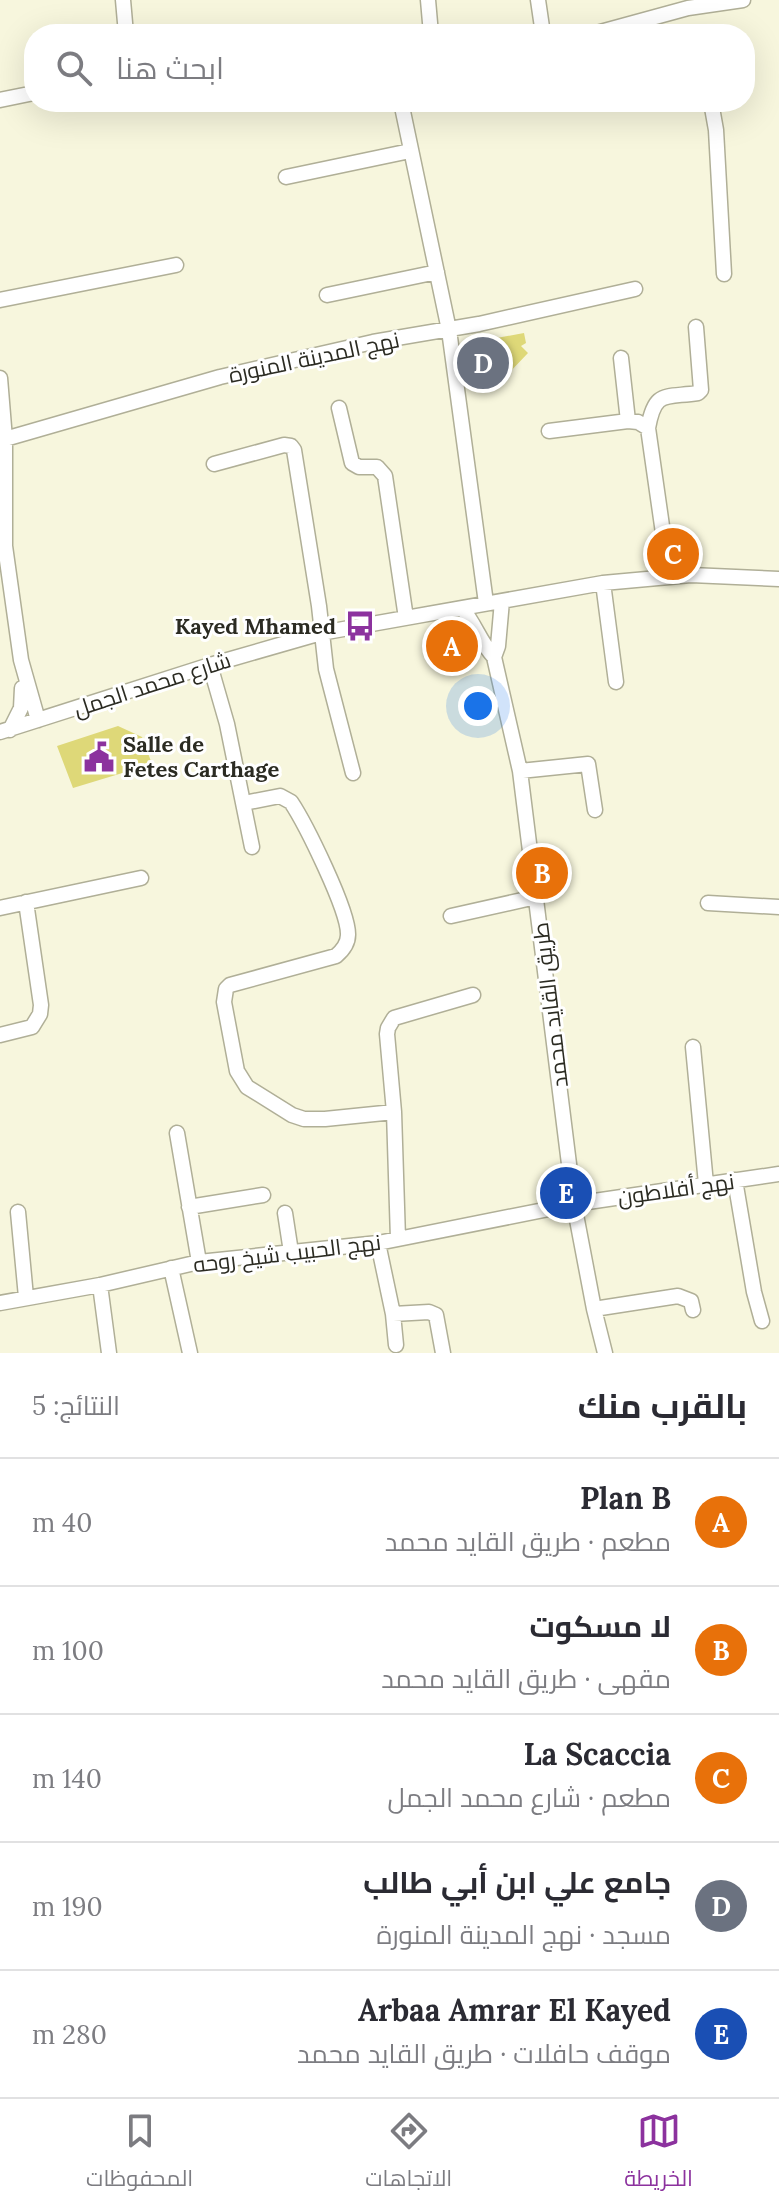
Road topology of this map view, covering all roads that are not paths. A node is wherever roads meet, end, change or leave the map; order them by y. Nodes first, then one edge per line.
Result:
1 (123, 0) edge
2 (428, 0) edge
3 (538, 0) edge
4 (743, 0) edge
5 (688, 4) edge
6 (125, 24) edge
7 (430, 24) edge
8 (542, 24) edge
9 (635, 24) edge
10 (24, 95) edge
11 (0, 100) edge
12 (403, 112) edge
13 (713, 112) edge
14 (410, 151) junction
15 (286, 177) dead end
16 (176, 265) dead end
17 (437, 272) junction
18 (724, 274) dead end
19 (635, 289) dead end
20 (327, 295) dead end
21 (0, 300) edge
22 (696, 327) dead end
23 (449, 330) junction
24 (621, 358) dead end
25 (0, 378) edge
26 (339, 408) dead end
27 (628, 421) junction
28 (648, 428) junction
29 (549, 431) dead end
30 (2, 442) edge
31 (214, 464) dead end
32 (669, 575) junction
33 (779, 579) edge
34 (603, 583) junction
35 (502, 601) junction
36 (486, 603) junction
37 (462, 608) junction
38 (406, 618) junction
39 (321, 633) junction
40 (494, 657) junction
41 (210, 665) junction
42 (616, 682) dead end
43 (25, 686) junction
44 (63, 712) junction
45 (34, 722) junction
46 (5, 731) edge
47 (520, 771) junction
48 (353, 773) dead end
49 (244, 803) junction
50 (595, 810) dead end
51 (252, 847) dead end
52 (141, 878) dead end
53 (536, 897) junction
54 (26, 902) junction
55 (708, 903) dead end
56 (779, 907) edge
57 (0, 908) edge
58 (451, 916) dead end
59 (473, 995) dead end
60 (0, 1035) edge
61 (693, 1047) dead end
62 (394, 1112) junction
63 (177, 1133) dead end
64 (779, 1174) edge
65 (735, 1180) junction
66 (706, 1184) junction
67 (263, 1195) dead end
68 (574, 1204) junction
69 (189, 1207) junction
70 (18, 1212) dead end
71 (285, 1213) dead end
72 (398, 1239) junction
73 (378, 1243) junction
74 (291, 1252) junction
75 (199, 1262) junction
76 (171, 1268) junction
77 (100, 1285) junction
78 (26, 1297) junction
79 (0, 1303) edge
80 (594, 1309) junction
81 (693, 1310) dead end
82 (393, 1314) junction
83 (762, 1321) dead end
84 (396, 1345) dead end
85 (109, 1353) edge
86 (190, 1353) edge
87 (443, 1353) edge
88 (605, 1353) edge

1 - 6 street
2 - 7 street
3 - 8 street
4 - 5 street
5 - 9 street
10 - 11 street
12 - 14 street
13 - 18 street
14 - 15 street
14 - 17 street
16 - 21 street
17 - 20 street
17 - 23 street
19 - 23 street, نهج المدينة المنورة
22 - 28 street
23 - 30 street, نهج المدينة المنورة
23 - 36 street
24 - 27 street
25 - 30 street
26 - 38 street
27 - 28 street
27 - 29 street
28 - 32 street
30 - 43 street
31 - 39 street
32 - 33 street, شارع محمد الجمل
32 - 34 street, شارع محمد الجمل
34 - 35 street, شارع محمد الجمل
34 - 42 street
35 - 36 street, شارع محمد الجمل
35 - 40 street, طريق القايد محمد
36 - 37 street, شارع محمد الجمل
37 - 38 street, شارع محمد الجمل
37 - 40 street, طريق القايد محمد
38 - 39 street, شارع محمد الجمل
39 - 41 street, شارع محمد الجمل
39 - 48 street
40 - 47 street, طريق القايد محمد
41 - 44 street, شارع محمد الجمل
41 - 49 street
43 - 44 street
43 - 45 street
43 - 46 street
44 - 45 street, شارع محمد الجمل
45 - 46 street, شارع محمد الجمل
47 - 50 street
47 - 53 street, طريق القايد محمد
49 - 51 street
49 - 62 street
52 - 54 street
53 - 58 street
53 - 68 street, طريق القايد محمد
54 - 57 street
54 - 60 street
55 - 56 street
59 - 62 street
61 - 66 street
62 - 72 street
63 - 69 street
64 - 65 street, نهج أفلاطون
65 - 66 street, نهج أفلاطون
65 - 83 street
66 - 68 street, نهج أفلاطون
67 - 69 street
68 - 72 street, نهج الحبيب شيخ روحه
68 - 80 street, طريق القايد محمد
69 - 75 street
70 - 78 street
71 - 74 street
72 - 73 street, نهج الحبيب شيخ روحه
73 - 74 street, نهج الحبيب شيخ روحه
73 - 82 street
74 - 75 street, نهج الحبيب شيخ روحه
75 - 76 street, نهج الحبيب شيخ روحه
76 - 77 street, نهج الحبيب شيخ روحه
76 - 86 street
77 - 78 street, نهج الحبيب شيخ روحه
77 - 85 street
78 - 79 street, نهج الحبيب شيخ روحه
80 - 81 street
80 - 88 street, طريق القايد محمد
82 - 84 street
82 - 87 street

